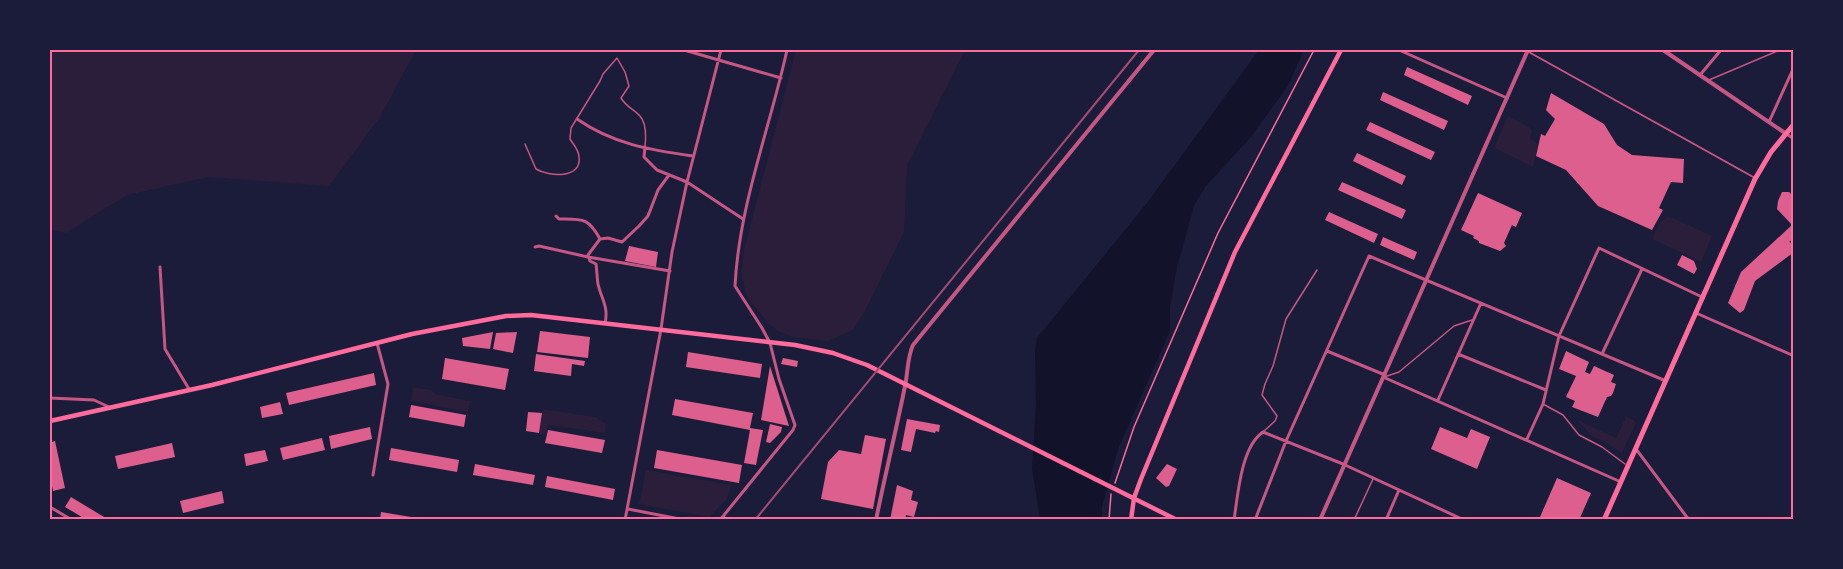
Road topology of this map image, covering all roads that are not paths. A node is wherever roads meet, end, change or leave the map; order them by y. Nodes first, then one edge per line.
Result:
1 (684, 50) edge
2 (721, 50) edge
3 (787, 50) edge
4 (1154, 50) edge
5 (1341, 50) edge
6 (1400, 50) edge
7 (1528, 50) edge
8 (1663, 50) edge
9 (1721, 50) edge
10 (1780, 50) edge
11 (718, 60) junction
12 (1794, 67) edge
13 (1700, 75) junction
14 (781, 78) junction
15 (1708, 81) junction
16 (1506, 98) junction
17 (576, 119) junction
18 (1769, 122) junction
19 (1794, 124) edge
20 (1785, 134) junction
21 (1794, 139) edge
22 (525, 144) dead end
23 (645, 147) junction
24 (694, 156) junction
25 (669, 174) junction
26 (1755, 178) junction
27 (687, 182) junction
28 (556, 216) dead end
29 (743, 219) junction
30 (600, 239) junction
31 (535, 247) dead end
32 (588, 257) junction
33 (160, 267) dead end
34 (1642, 268) junction
35 (1317, 270) dead end
36 (670, 271) junction
37 (1426, 280) junction
38 (1703, 297) junction
39 (1481, 303) junction
40 (1695, 313) junction
41 (1473, 319) junction
42 (605, 324) junction
43 (661, 329) junction
44 (1559, 336) junction
45 (377, 343) junction
46 (770, 343) junction
47 (1327, 351) junction
48 (1458, 354) junction
49 (1602, 354) junction
50 (1794, 357) edge
51 (1384, 376) junction
52 (1666, 381) junction
53 (906, 384) junction
54 (189, 390) junction
55 (1546, 390) junction
56 (50, 398) edge
57 (1438, 400) junction
58 (1543, 404) junction
59 (110, 407) junction
60 (50, 421) edge
61 (1263, 432) junction
62 (1527, 439) junction
63 (1286, 441) junction
64 (1636, 449) junction
65 (1343, 464) junction
66 (1628, 467) junction
67 (373, 475) dead end
68 (1373, 478) junction
69 (1621, 482) junction
70 (1399, 490) junction
71 (1134, 498) junction
72 (50, 507) edge
73 (627, 509) junction
74 (72, 519) edge
75 (626, 519) edge
76 (685, 519) edge
77 (720, 519) edge
78 (876, 519) edge
79 (1131, 519) edge
80 (1177, 519) edge
81 (1234, 519) edge
82 (1255, 519) edge
83 (1320, 519) edge
84 (1354, 519) edge
85 (1386, 519) edge
86 (1464, 519) edge
87 (1604, 519) edge
88 (1689, 519) edge

1 - 11 street
2 - 11 street
3 - 14 street
4 - 53 street
5 - 71 main road
6 - 16 street
7 - 16 street
7 - 26 street
8 - 13 street
9 - 13 street
10 - 15 lane
11 - 14 street
11 - 24 street
12 - 18 street
13 - 15 street
14 - 29 street
15 - 18 street
16 - 37 street
17 - 22 lane
17 - 23 street
17 - 23 lane
18 - 20 street
19 - 20 main road
20 - 21 street
20 - 26 main road
23 - 24 street
23 - 25 street
24 - 27 street
25 - 27 street
25 - 30 street
26 - 38 main road
27 - 29 street
27 - 36 street
28 - 30 street
29 - 46 street
30 - 32 street
31 - 32 street
32 - 36 street
32 - 42 street
33 - 54 street
34 - 38 street
34 - 44 street
34 - 49 street
35 - 61 lane
36 - 43 street
37 - 39 street
37 - 47 street
37 - 51 street
38 - 40 main road
39 - 41 street
39 - 44 street
40 - 50 street
40 - 52 main road
41 - 48 street
41 - 51 lane
42 - 43 main road
42 - 45 main road
43 - 46 main road
43 - 73 street
44 - 49 street
44 - 55 street
45 - 54 main road
45 - 67 street
46 - 53 main road
46 - 77 street
47 - 51 street
47 - 63 street
48 - 55 street
48 - 57 street
49 - 52 street
51 - 57 street
51 - 65 street
52 - 64 main road
53 - 71 main road
53 - 78 street
54 - 59 main road
55 - 58 street
56 - 59 street
57 - 62 street
58 - 62 street
58 - 66 lane
59 - 60 main road
61 - 63 street
61 - 81 street
62 - 69 street
63 - 65 street
63 - 82 street
64 - 66 main road
64 - 88 street
65 - 68 street
65 - 83 street
66 - 69 main road
68 - 70 street
68 - 84 lane
69 - 87 main road
70 - 85 street
70 - 86 street
71 - 79 main road
71 - 80 main road
72 - 74 street
73 - 75 street
73 - 76 street

